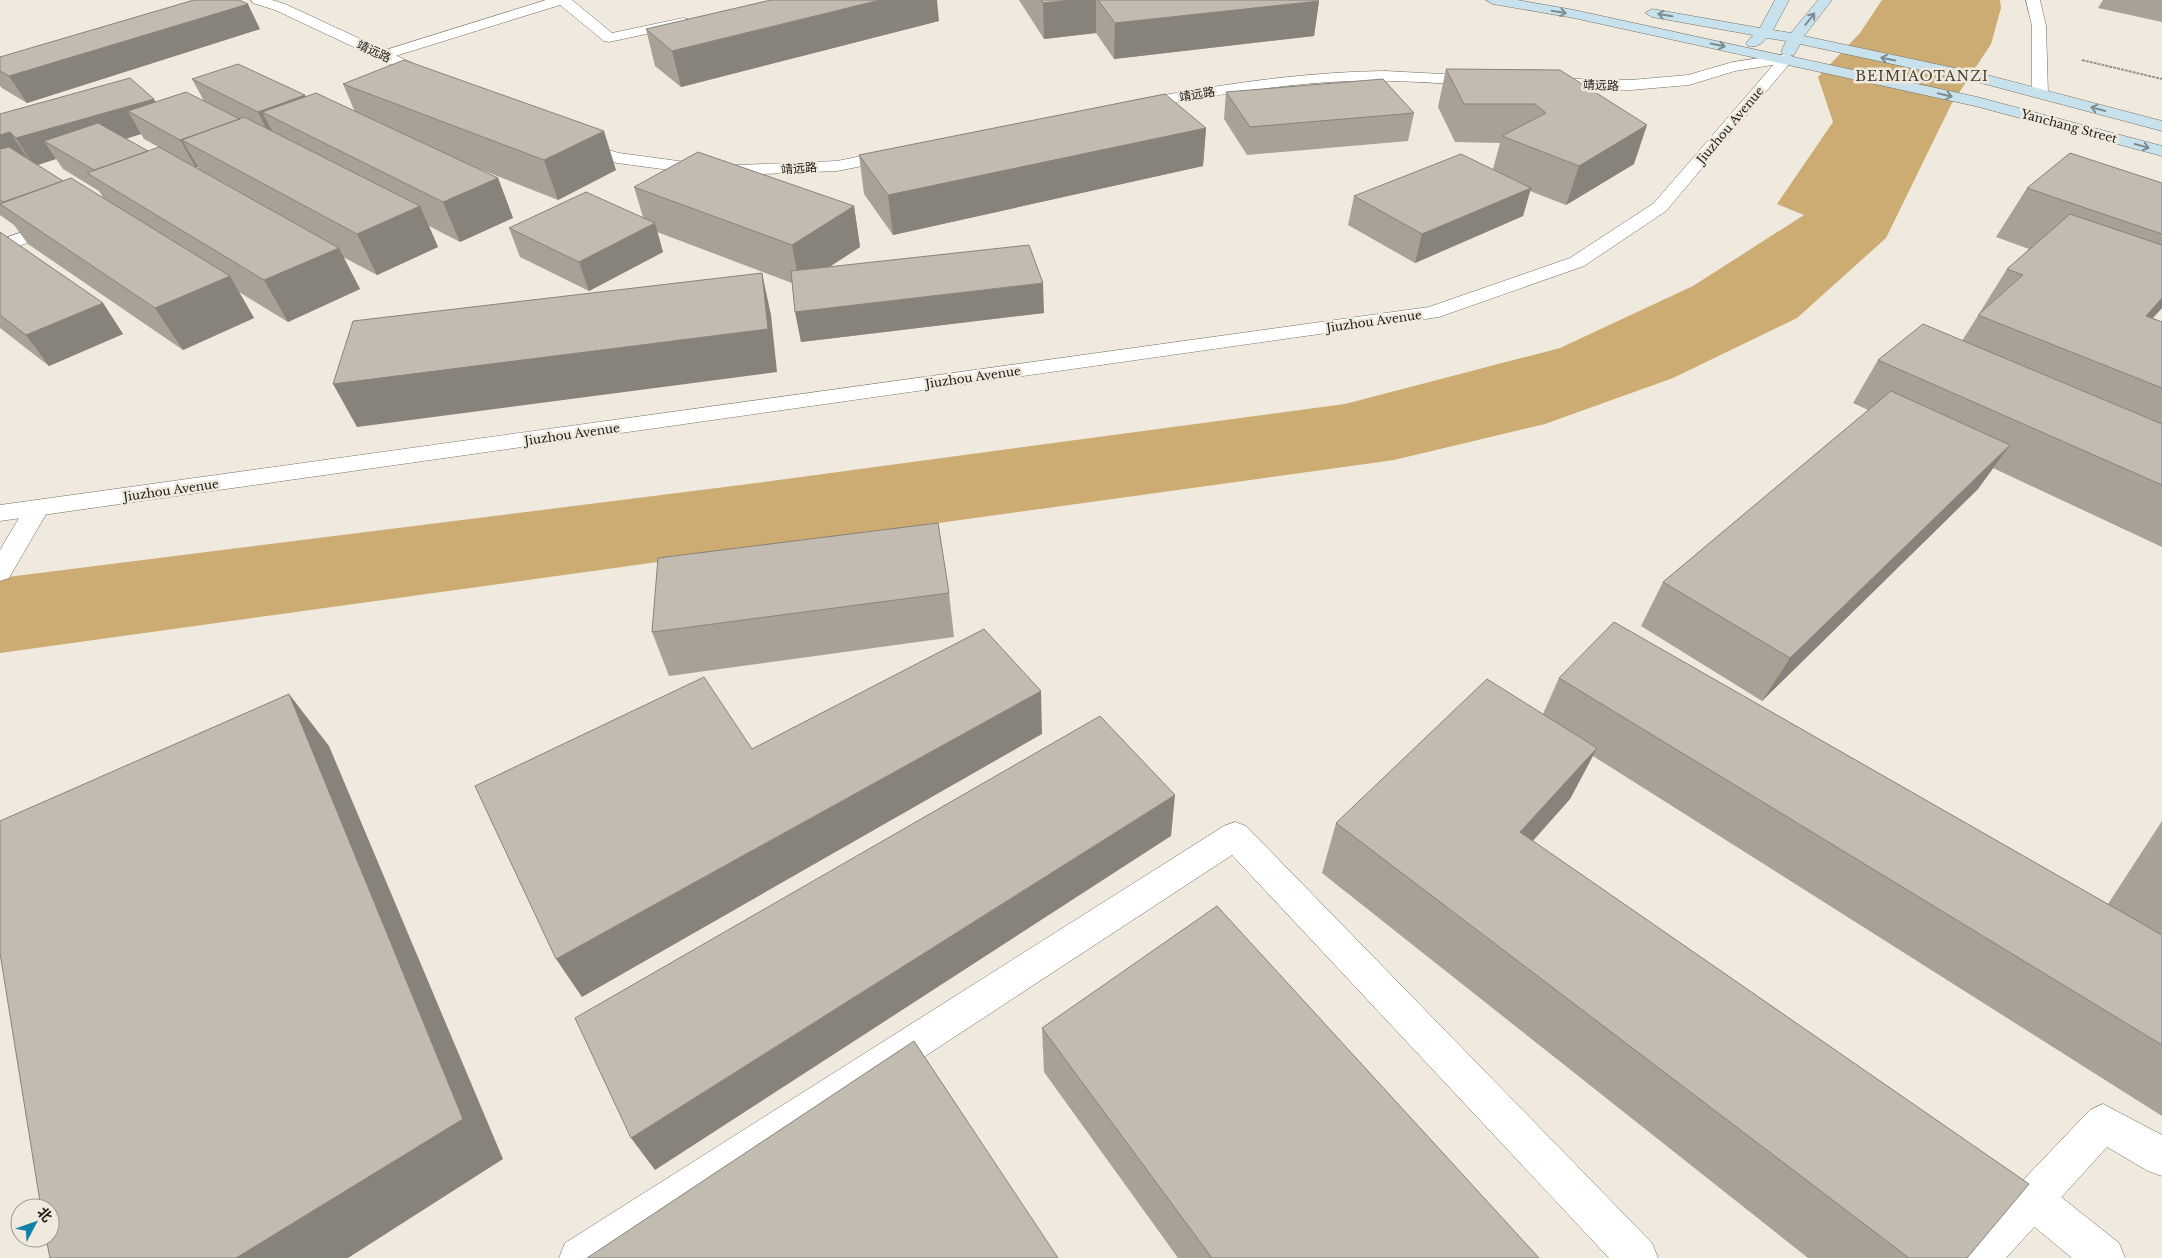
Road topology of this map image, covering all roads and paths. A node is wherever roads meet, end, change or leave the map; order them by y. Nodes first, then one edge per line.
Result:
1 (258, 0) edge
2 (562, 0) edge
3 (1493, 0) edge
4 (1782, 0) edge
5 (1825, 0) edge
6 (2033, 0) edge
7 (1639, 10) dead end
8 (695, 19) edge
9 (1765, 32) junction
10 (1796, 38) junction
11 (1744, 50) junction
12 (2039, 50) junction
13 (384, 56) junction
14 (1786, 59) junction
15 (2162, 79) edge
16 (1492, 81) edge
17 (1532, 83) edge
18 (417, 93) edge
19 (2040, 94) junction
20 (1124, 108) edge
21 (2162, 125) edge
22 (566, 143) edge
23 (915, 150) edge
24 (2162, 151) edge
25 (73, 220) edge
26 (0, 246) edge
27 (37, 509) junction
28 (0, 513) edge
29 (0, 572) edge
30 (2162, 1157) edge
31 (2032, 1199) junction
32 (580, 1258) edge
33 (1637, 1258) edge
34 (1978, 1258) edge
35 (2104, 1258) edge

1 - 13 street, 靖远路
2 - 8 street
2 - 13 street
3 -> 11 main road
4 - 9 main road
10 -> 5 main road, Jiuzhou Avenue
6 - 12 street
9 -> 7 main road
9 - 10 main road
9 - 11 main road
10 - 14 main road, Jiuzhou Avenue
19 -> 10 main road, Yanchang Street
11 - 14 main road
12 - 15 path
12 - 19 street
13 - 18 street, 靖远路
14 - 17 street, 靖远路
14 -> 24 main road, Yanchang Street
14 - 27 street, Jiuzhou Avenue
16 - 20 street, 靖远路
21 -> 19 main road, Yanchang Street
22 - 23 street, 靖远路
25 - 26 street
27 - 28 street, Jiuzhou Avenue
27 - 29 street
30 - 31 street
31 - 34 street
31 - 35 street
32 - 33 street

